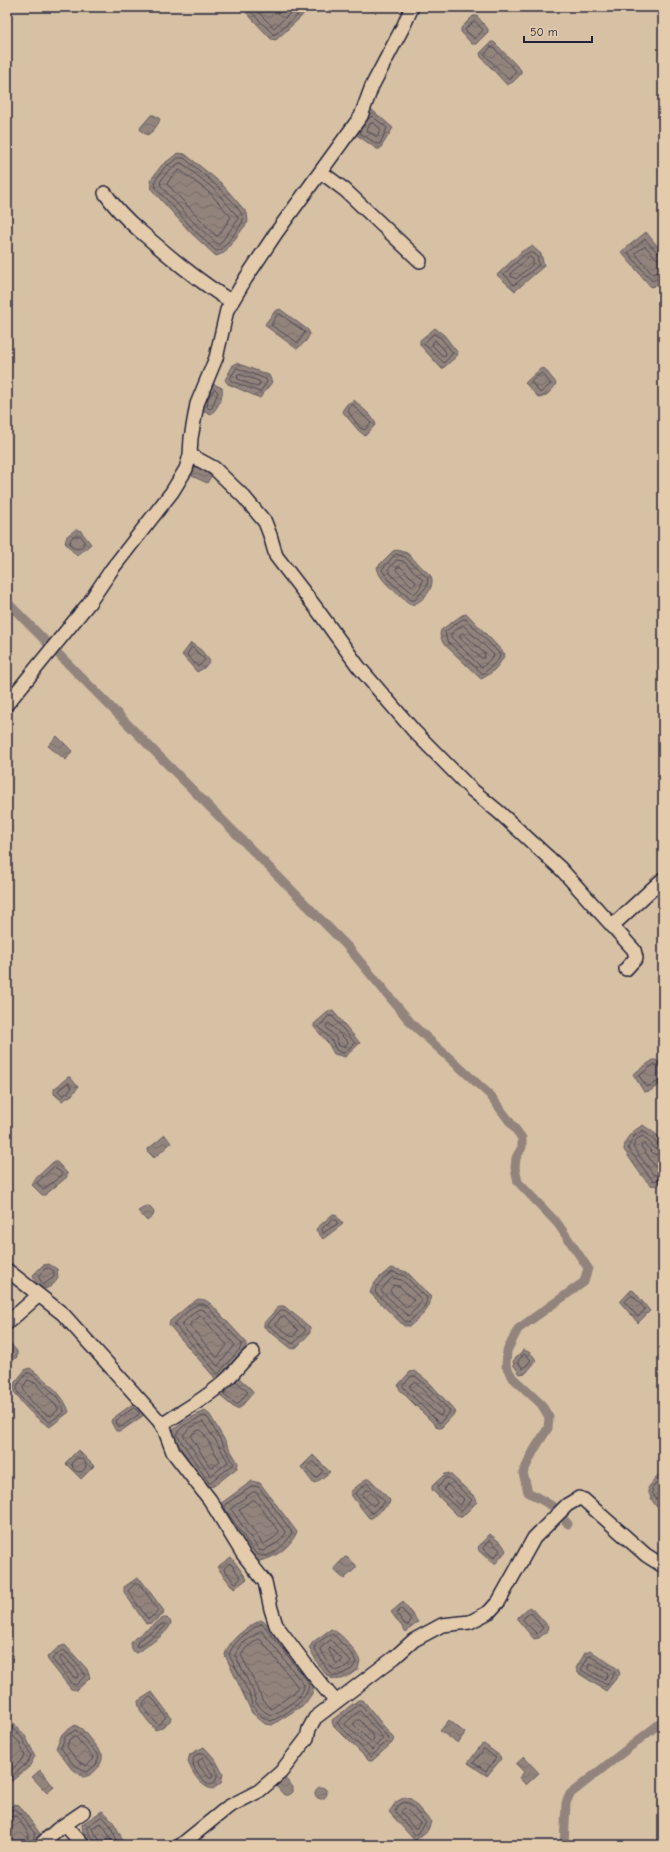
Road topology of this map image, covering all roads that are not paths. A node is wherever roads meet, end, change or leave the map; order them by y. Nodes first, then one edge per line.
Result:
1 (412, 7) edge
2 (321, 172) junction
3 (105, 193) dead end
4 (420, 261) dead end
5 (232, 302) junction
6 (190, 455) junction
7 (7, 704) edge
8 (663, 879) edge
9 (613, 925) junction
10 (626, 969) dead end
11 (7, 1270) edge
12 (39, 1295) junction
13 (7, 1323) edge
14 (253, 1352) dead end
15 (162, 1425) junction
16 (663, 1566) edge
17 (336, 1702) junction
18 (83, 1812) dead end
19 (65, 1824) junction
20 (40, 1845) edge
21 (83, 1845) edge
22 (181, 1845) edge

1 - 2 street
2 - 4 street
2 - 5 street
3 - 5 street
5 - 6 street
6 - 7 street
6 - 9 street
8 - 9 street
9 - 10 street
11 - 12 street
12 - 13 street
12 - 15 street
14 - 15 street
15 - 17 street
16 - 17 street
17 - 22 street
18 - 19 street
19 - 20 street
19 - 21 street

